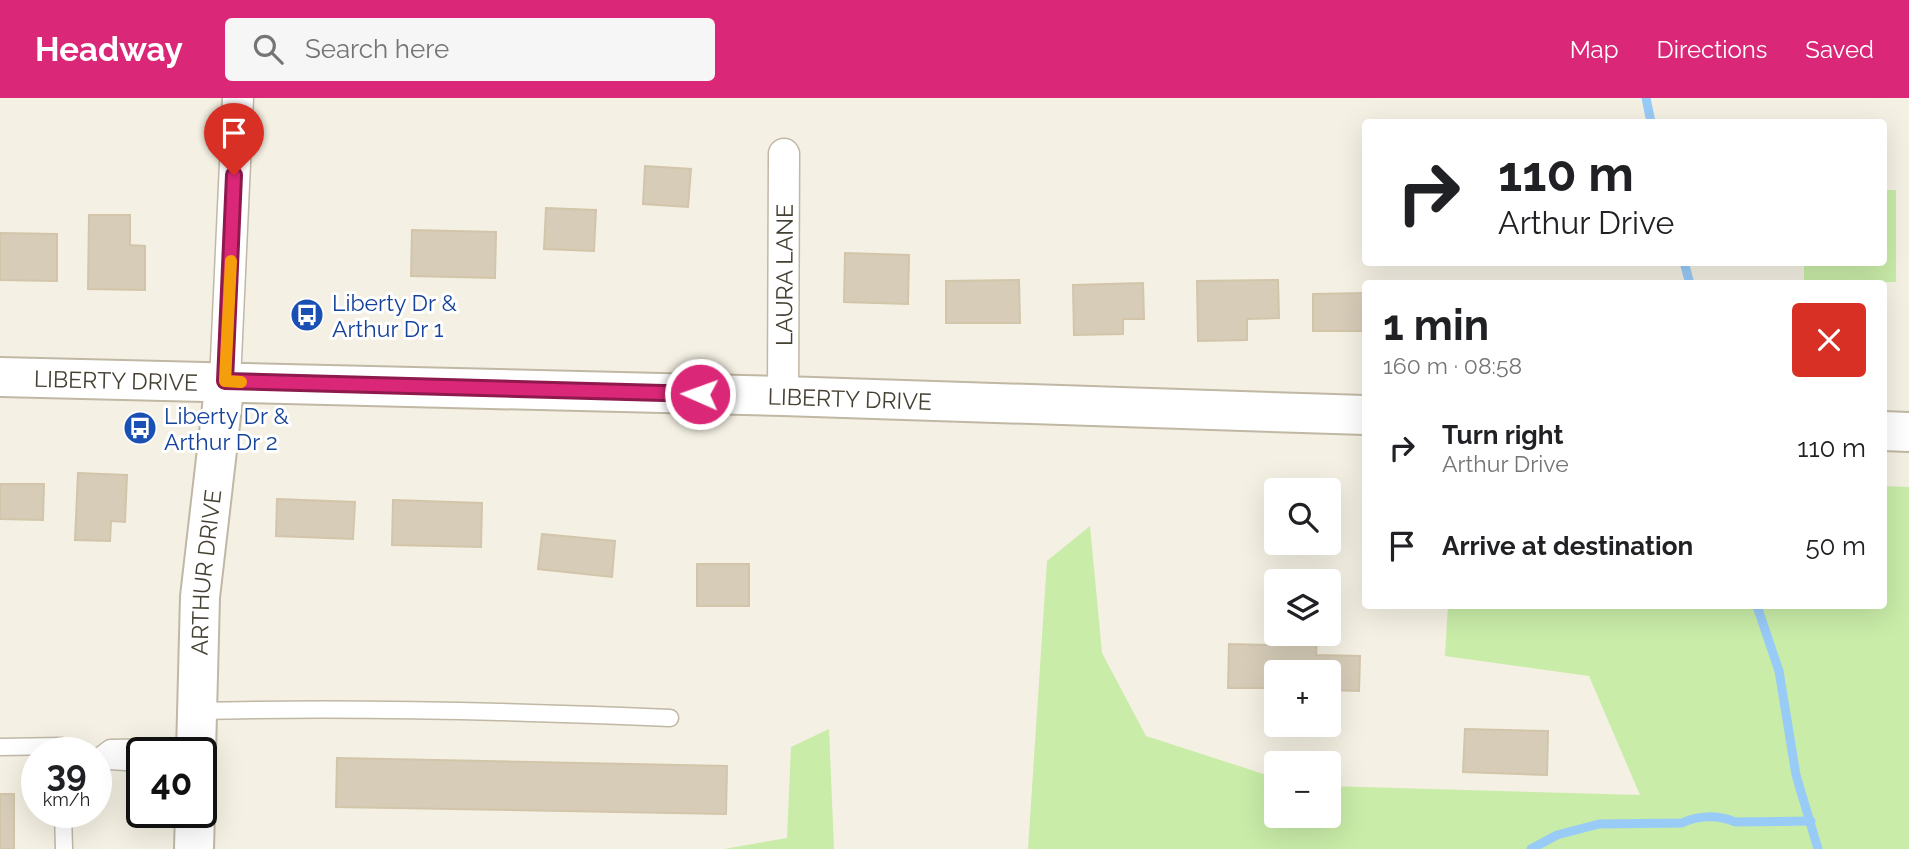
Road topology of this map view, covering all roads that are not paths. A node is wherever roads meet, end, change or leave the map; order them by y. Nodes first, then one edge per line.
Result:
1 (238, 98) edge
2 (784, 154) dead end
3 (0, 377) edge
4 (225, 381) junction
5 (783, 396) junction
6 (1362, 415) edge
7 (1887, 431) edge
8 (1909, 432) edge
9 (197, 711) junction
10 (670, 718) dead end
11 (196, 737) edge
12 (0, 747) edge
13 (21, 747) edge
14 (63, 828) edge
15 (195, 828) edge
16 (64, 849) edge
17 (194, 849) edge

1 - 4 street, ARTHUR DRIVE
2 - 5 street, LAURA LANE
3 - 4 street, LIBERTY DRIVE
4 - 5 street, LIBERTY DRIVE
4 - 9 street, ARTHUR DRIVE
5 - 6 street, LIBERTY DRIVE
7 - 8 street
9 - 10 lane
9 - 11 street, ARTHUR DRIVE
12 - 13 lane
14 - 16 lane
15 - 17 street

